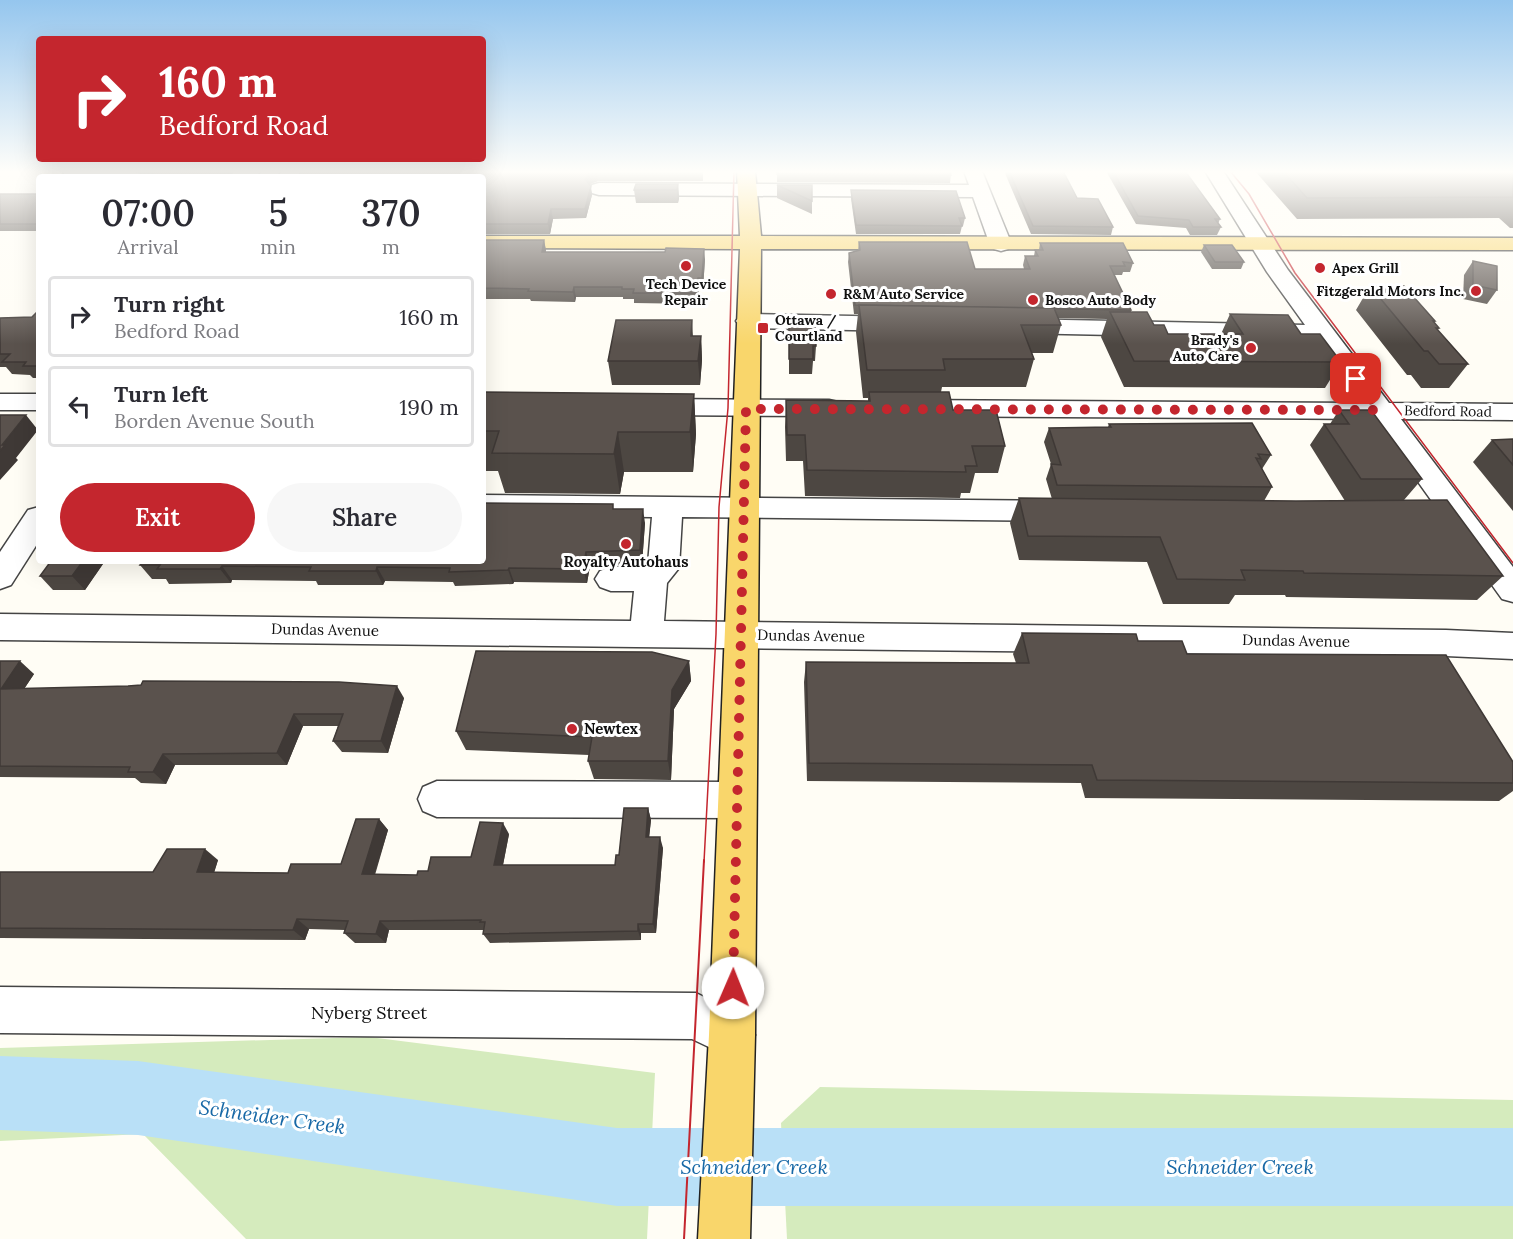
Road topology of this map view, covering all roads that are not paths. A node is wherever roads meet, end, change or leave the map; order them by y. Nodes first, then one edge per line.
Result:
1 (751, 229) edge
2 (995, 229) edge
3 (1251, 229) edge
4 (486, 242) edge
5 (752, 243) junction
6 (1261, 244) junction
7 (1513, 244) edge
8 (1001, 245) junction
9 (748, 321) junction
10 (926, 324) edge
11 (996, 326) edge
12 (1322, 332) junction
13 (0, 402) edge
14 (36, 402) edge
15 (622, 406) edge
16 (850, 408) edge
17 (886, 408) edge
18 (746, 409) junction
19 (1378, 410) junction
20 (1513, 412) edge
21 (486, 505) edge
22 (668, 506) junction
23 (743, 507) junction
24 (1091, 511) edge
25 (1419, 512) edge
26 (1454, 512) junction
27 (36, 522) edge
28 (0, 577) edge
29 (611, 579) dead end
30 (651, 579) junction
31 (1513, 590) edge
32 (0, 627) edge
33 (646, 634) junction
34 (740, 634) junction
35 (1513, 646) edge
36 (438, 799) dead end
37 (736, 800) junction
38 (0, 1010) edge
39 (732, 1035) junction
40 (724, 1239) edge

1 - 5 main road
2 - 8 street
3 - 6 street
4 - 5 main road
5 - 8 main road
5 - 9 main road
6 - 7 main road
6 - 8 main road
6 - 12 street
9 - 10 street
9 - 18 main road
11 - 12 street
12 - 19 street
13 - 14 street
15 - 18 street
16 - 18 street
17 - 19 street, Bedford Road
18 - 23 main road
19 - 20 street, Bedford Road
19 - 26 street
21 - 22 street
22 - 23 street
22 - 30 street
23 - 24 street
23 - 34 main road
25 - 26 street
26 - 31 street
27 - 28 street
29 - 30 street
30 - 33 street
32 - 33 street, Dundas Avenue
33 - 34 street, Dundas Avenue
34 - 35 street, Dundas Avenue
34 - 37 main road
36 - 37 street
37 - 39 main road
38 - 39 street, Nyberg Street
39 - 40 main road

